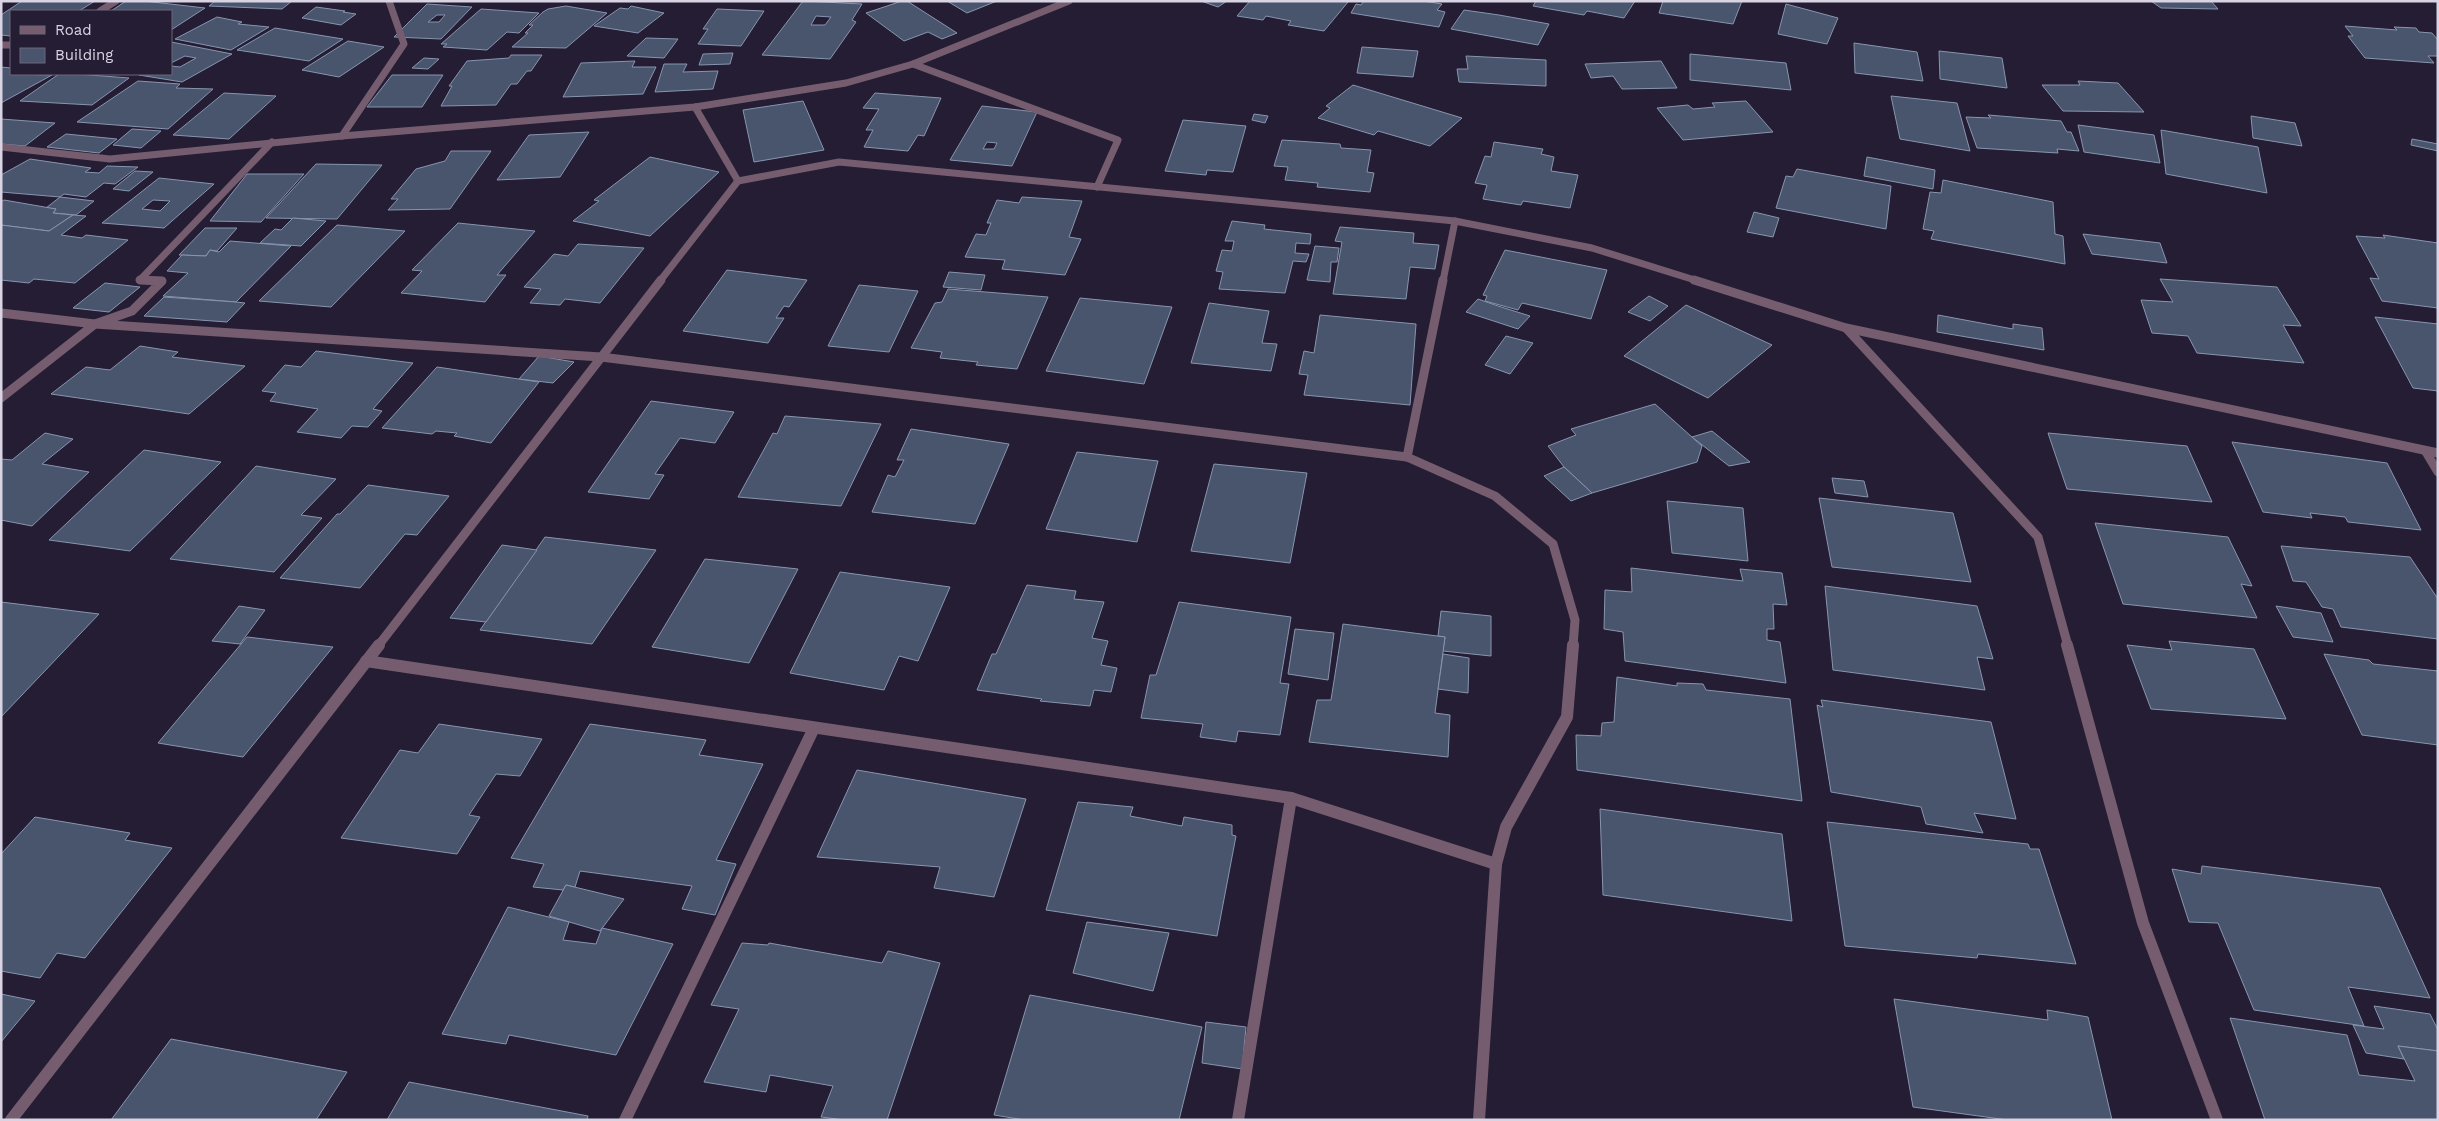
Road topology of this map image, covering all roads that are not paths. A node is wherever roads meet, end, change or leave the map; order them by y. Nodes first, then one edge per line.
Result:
1 (116, 1) edge
2 (389, 1) edge
3 (1069, 1) edge
4 (102, 10) edge
5 (913, 64) junction
6 (695, 107) junction
7 (342, 136) junction
8 (272, 142) junction
9 (1, 147) edge
10 (738, 181) junction
11 (1097, 187) junction
12 (1455, 221) junction
13 (1, 313) edge
14 (95, 324) junction
15 (1846, 328) junction
16 (601, 357) junction
17 (1, 398) edge
18 (2426, 452) junction
19 (2438, 453) edge
20 (1407, 457) junction
21 (2438, 472) edge
22 (366, 662) junction
23 (814, 728) junction
24 (1291, 798) junction
25 (1496, 864) junction
26 (11, 1120) edge
27 (625, 1120) edge
28 (1238, 1120) edge
29 (1479, 1120) edge
30 (2217, 1120) edge

1 - 4 street
2 - 7 street
3 - 5 street
5 - 6 street
5 - 11 street
6 - 7 street
6 - 10 street
7 - 8 street
8 - 9 street
8 - 14 street
10 - 11 street
10 - 16 street
11 - 12 street
12 - 15 street
12 - 20 street
13 - 14 street
14 - 16 street
14 - 17 street
15 - 18 street
15 - 30 street
16 - 20 street
16 - 22 street
18 - 19 street
18 - 21 street
20 - 25 street
22 - 23 street
22 - 26 street
23 - 24 street
23 - 27 street
24 - 25 street
24 - 28 street
25 - 29 street

